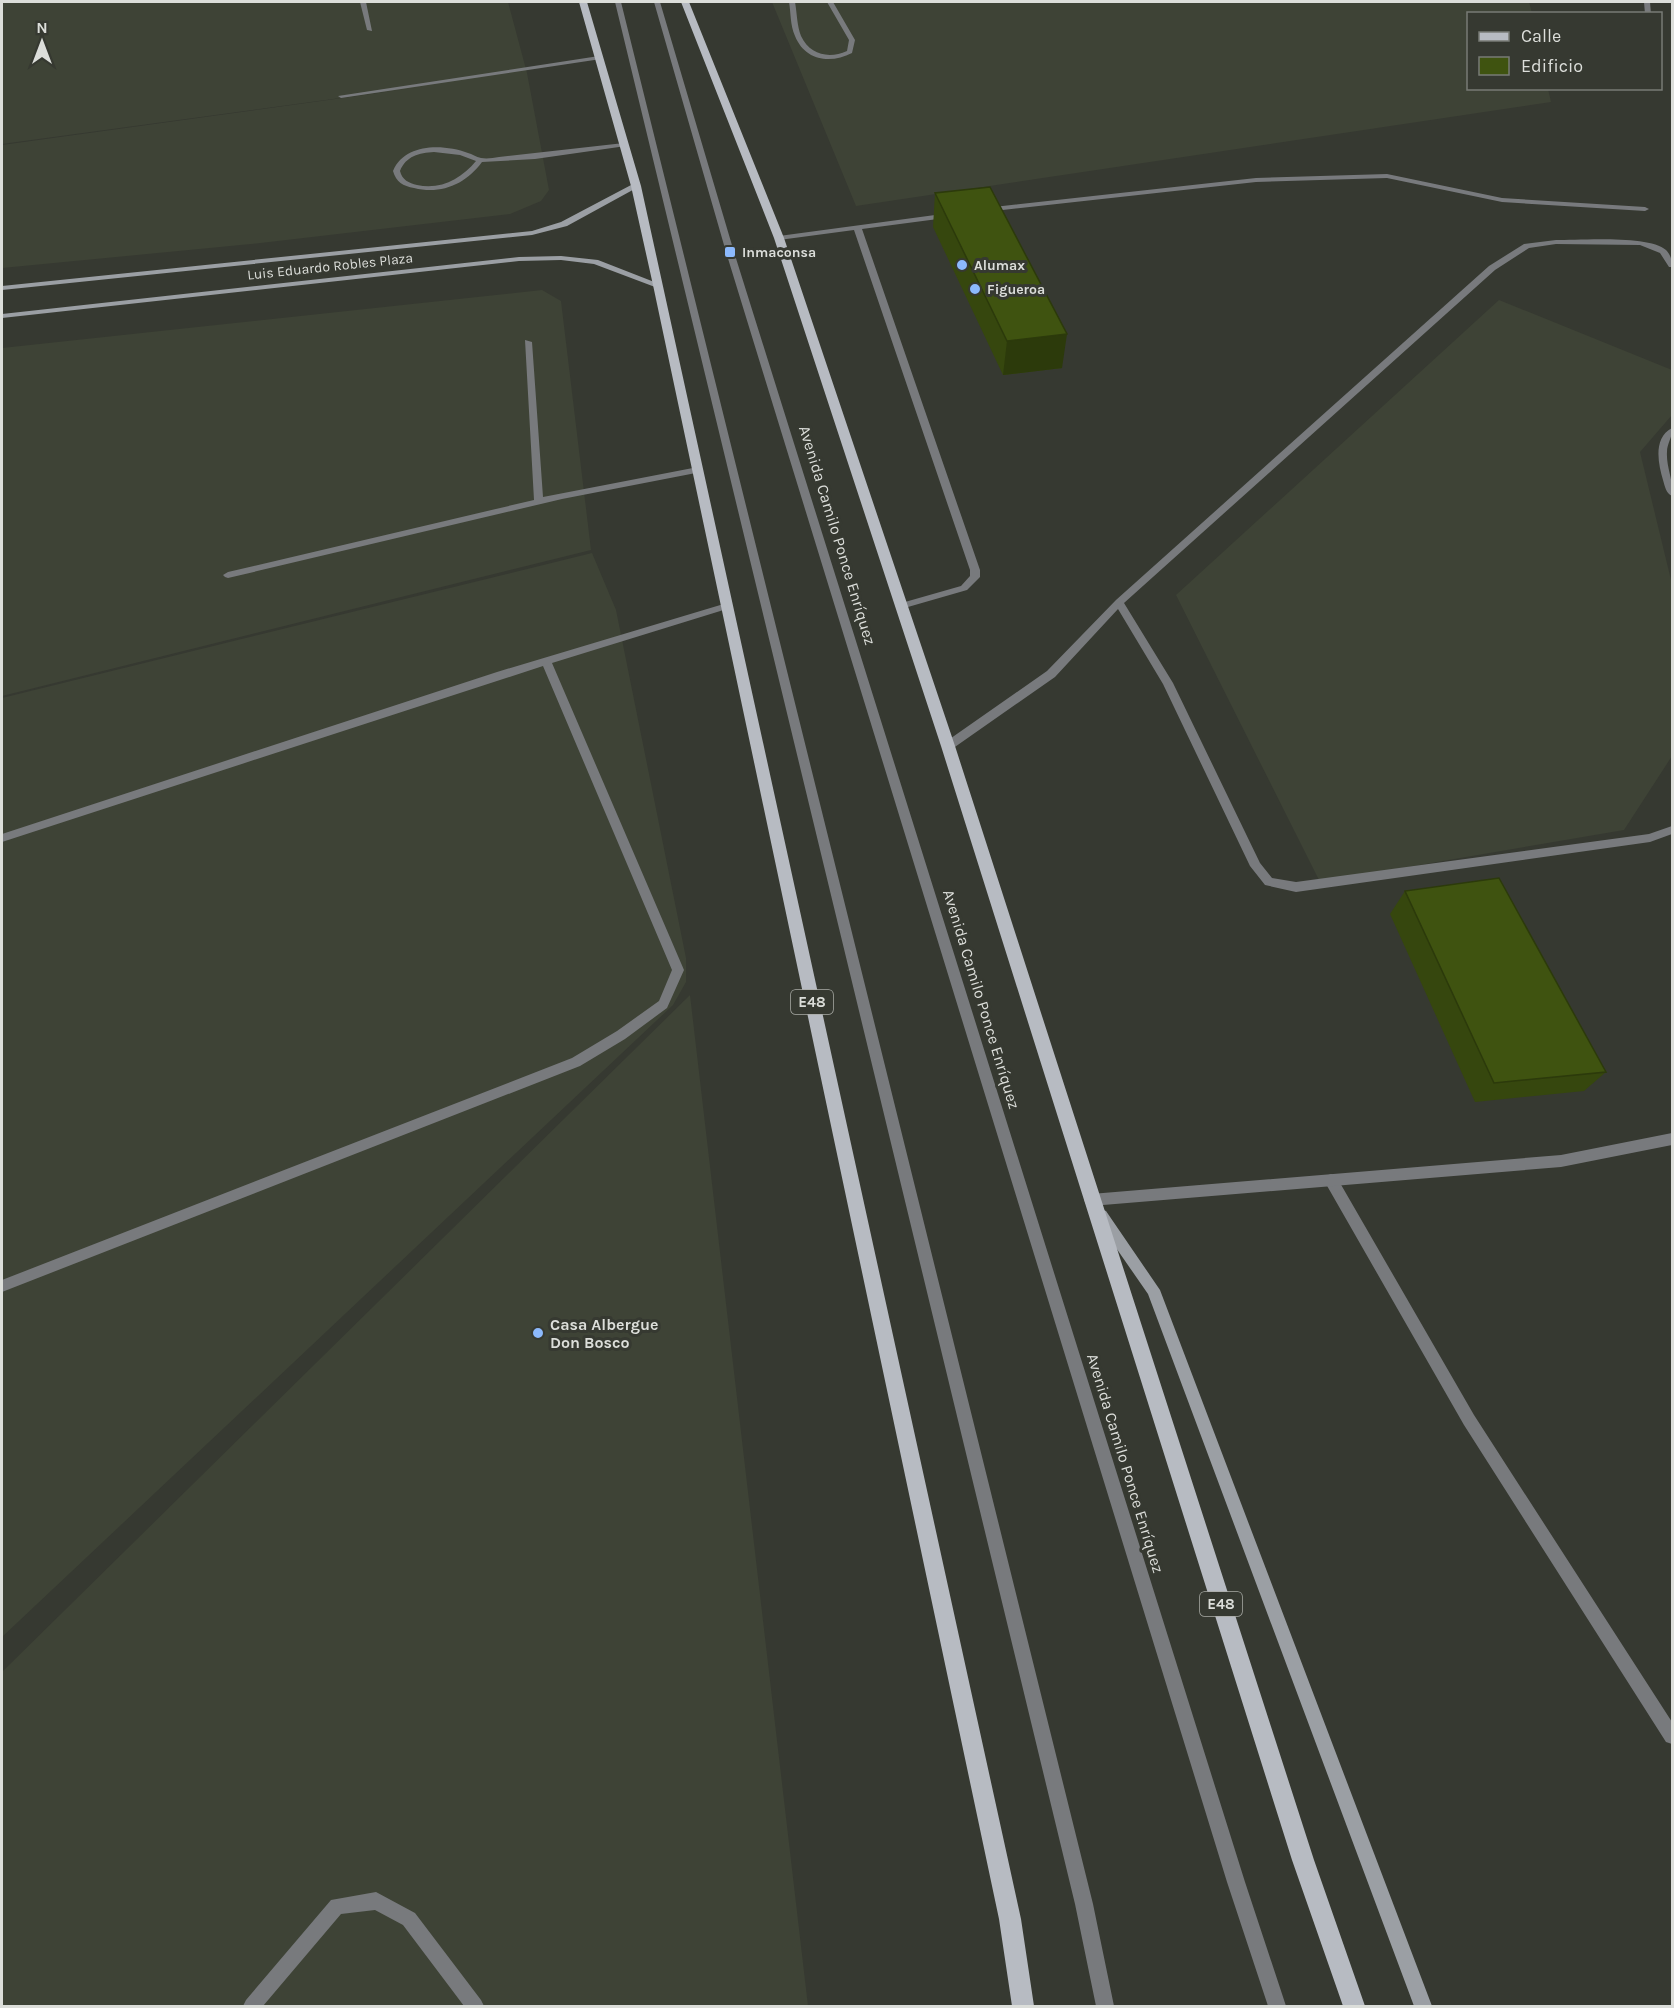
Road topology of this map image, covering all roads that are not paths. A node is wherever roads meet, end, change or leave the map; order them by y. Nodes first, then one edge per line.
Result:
1 (363, 2) edge
2 (583, 2) edge
3 (618, 2) edge
4 (657, 2) edge
5 (686, 2) edge
6 (792, 2) edge
7 (830, 2) edge
8 (370, 30) dead end
9 (599, 58) junction
10 (341, 96) dead end
11 (624, 145) junction
12 (480, 160) junction
13 (636, 186) junction
14 (1645, 209) dead end
15 (978, 211) edge
16 (956, 214) edge
17 (857, 227) junction
18 (779, 238) junction
19 (1672, 265) edge
20 (658, 285) junction
21 (2, 288) edge
22 (2, 316) edge
23 (528, 342) dead end
24 (1672, 431) edge
25 (698, 470) junction
26 (1672, 493) edge
27 (539, 501) junction
28 (228, 575) dead end
29 (1119, 602) junction
30 (727, 606) junction
31 (901, 606) junction
32 (546, 661) junction
33 (948, 746) junction
34 (1672, 830) edge
35 (2, 838) edge
36 (1672, 1139) edge
37 (1331, 1180) junction
38 (1091, 1200) junction
39 (2, 1286) edge
40 (1672, 1736) edge
41 (252, 2007) edge
42 (475, 2007) edge
43 (1023, 2007) edge
44 (1106, 2007) edge
45 (1277, 2007) edge
46 (1354, 2007) edge
47 (1423, 2007) edge

1 - 8 street
2 - 9 main road, E48
3 - 44 street
4 - 45 street, Avenida Camilo Ponce Enríquez
5 - 18 main road, E48
6 - 7 street
9 - 10 street
9 - 11 main road, E48
11 - 12 street
11 - 13 main road, E48
12 - 12 street
13 - 20 main road, E48
13 - 21 street, Luis Eduardo Robles Plaza
14 - 15 street
16 - 17 street
17 - 18 street
17 - 31 street
18 - 31 main road, E48
19 - 29 street
20 - 22 street, Luis Eduardo Robles Plaza
20 - 25 main road, E48
23 - 27 street
24 - 26 street
25 - 27 street
25 - 30 main road, E48
27 - 28 street
29 - 33 street
29 - 34 street
30 - 32 street
30 - 43 main road, E48
31 - 33 main road, E48
32 - 35 street
32 - 39 street
33 - 38 main road, E48
36 - 37 street
37 - 38 street
37 - 40 street
38 - 46 main road, E48
38 - 47 street, E48
41 - 42 street

